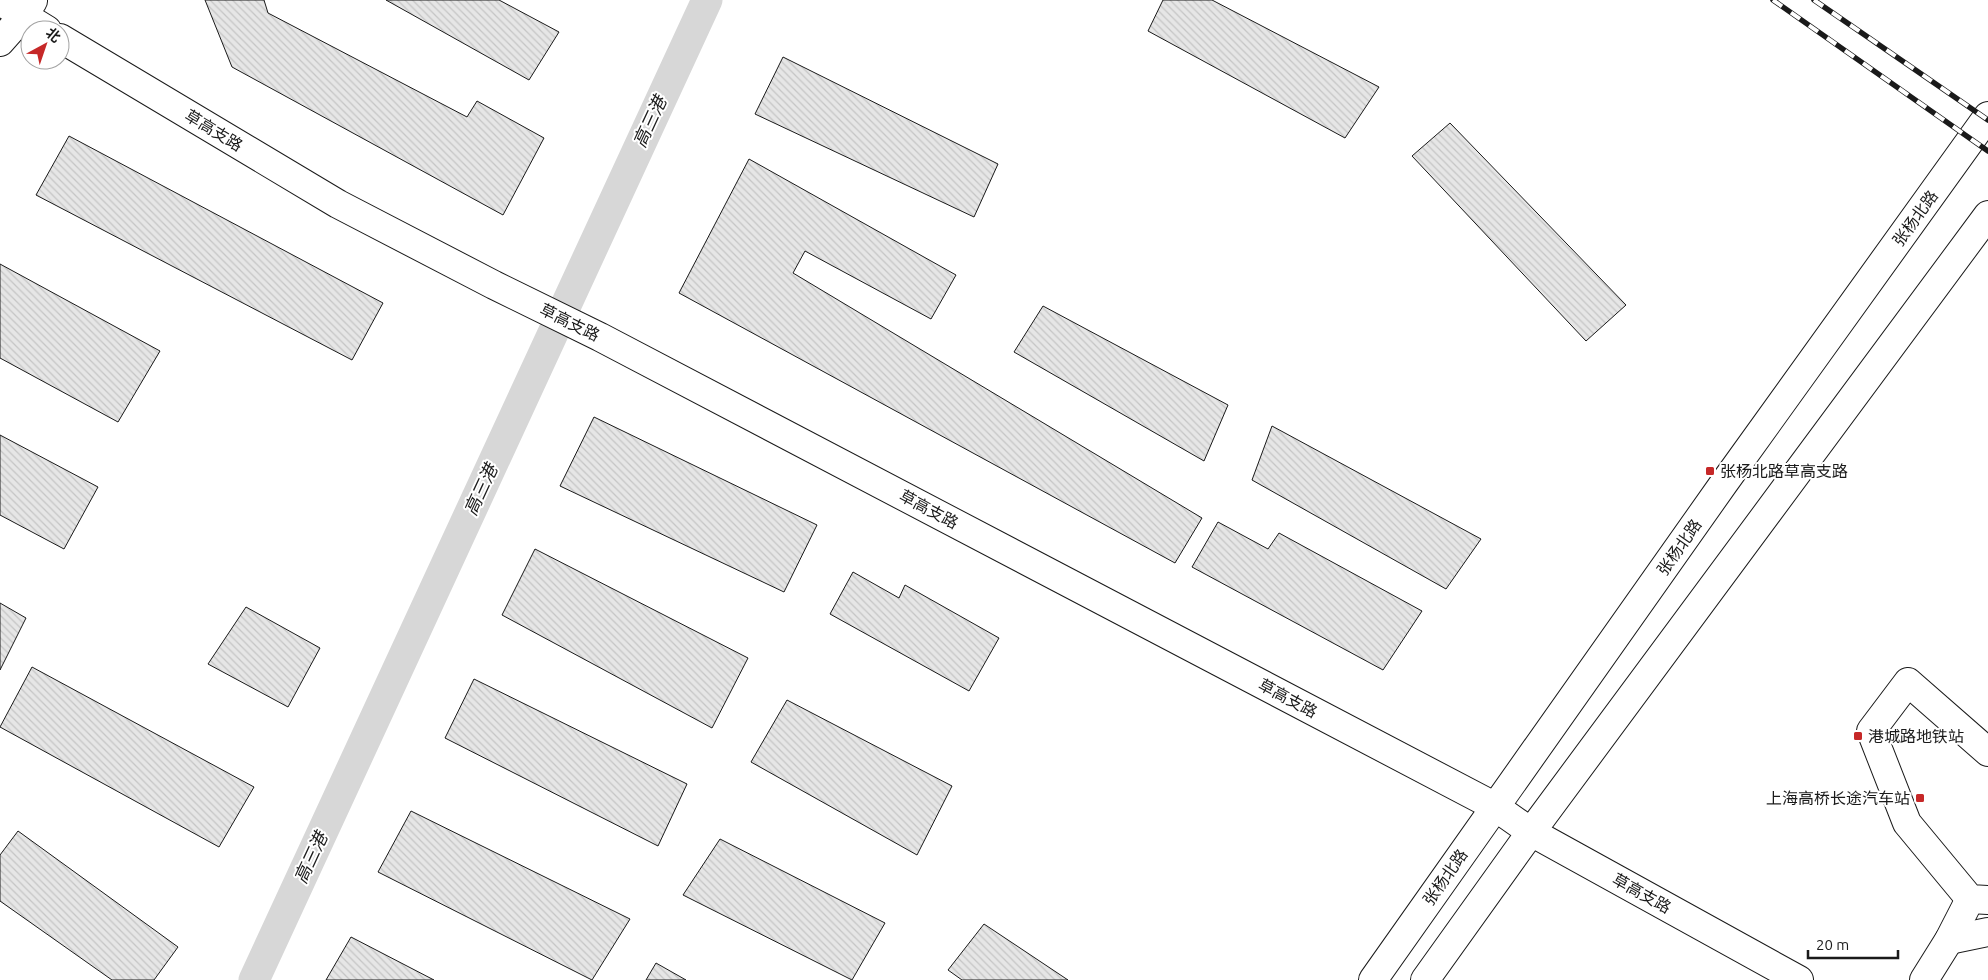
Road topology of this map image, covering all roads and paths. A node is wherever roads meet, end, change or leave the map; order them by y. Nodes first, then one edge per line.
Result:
1 (0, 1) edge
2 (28, 8) edge
3 (38, 20) edge
4 (0, 42) edge
5 (70, 44) edge
6 (1988, 116) edge
7 (1988, 215) edge
8 (1988, 752) edge
9 (1494, 806) junction
10 (1531, 832) junction
11 (1979, 900) edge
12 (1988, 932) edge
13 (1949, 940) junction
14 (1373, 980) edge
15 (1425, 980) edge
16 (1799, 980) edge
17 (1924, 980) edge

1 - 2 street
2 - 3 street
2 - 4 street
5 - 9 street, 草高支路
6 - 9 street, 张杨北路
7 - 10 street
8 - 11 street
9 - 10 street, 草高支路
9 - 14 street, 张杨北路
10 - 15 street
10 - 16 street, 草高支路
11 - 13 street
12 - 13 street
13 - 17 street

